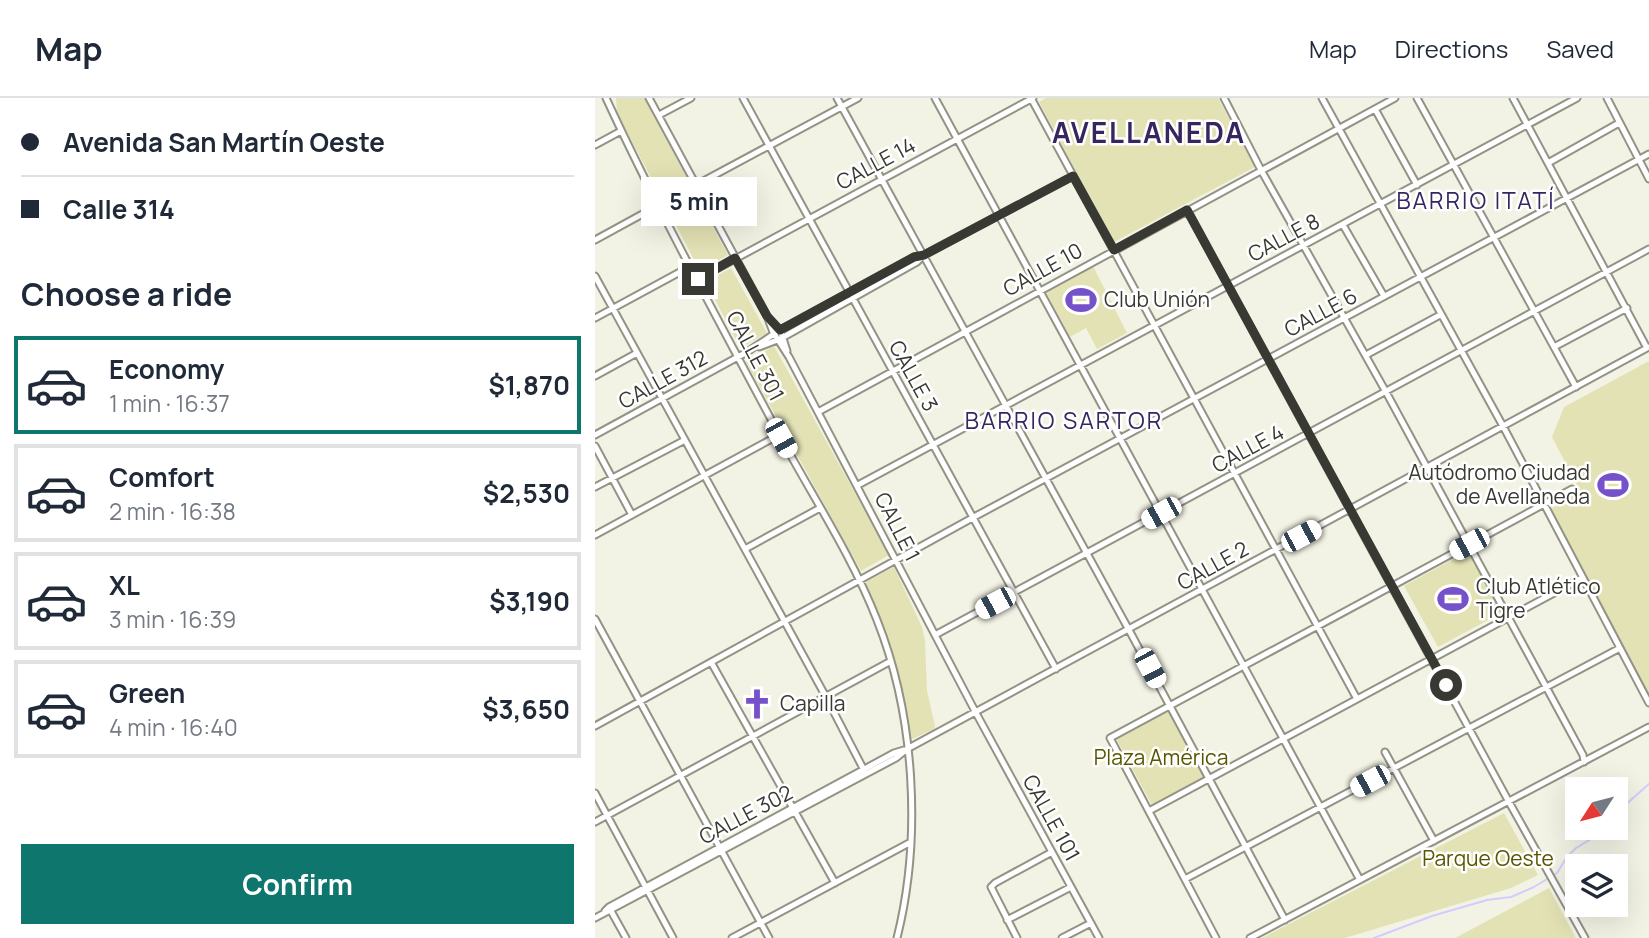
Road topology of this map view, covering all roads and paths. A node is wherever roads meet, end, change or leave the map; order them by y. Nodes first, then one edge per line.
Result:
1 (606, 98) edge
2 (649, 98) edge
3 (691, 98) edge
4 (743, 98) edge
5 (838, 98) edge
6 (858, 98) edge
7 (935, 98) edge
8 (1032, 98) edge
9 (1224, 98) edge
10 (1322, 98) edge
11 (1395, 98) edge
12 (1417, 98) edge
13 (1513, 98) edge
14 (1577, 98) edge
15 (1607, 98) edge
16 (842, 107) junction
17 (1375, 109) junction
18 (659, 115) junction
19 (1619, 123) junction
20 (1528, 125) junction
21 (1339, 129) junction
22 (621, 131) junction
23 (957, 139) junction
24 (595, 145) edge
25 (770, 146) junction
26 (1649, 154) edge
27 (1639, 160) junction
28 (1548, 163) junction
29 (1455, 164) junction
30 (1261, 170) junction
31 (1073, 176) junction
32 (882, 179) junction
33 (1649, 179) edge
34 (696, 185) junction
35 (1417, 185) junction
36 (1567, 198) junction
37 (1381, 204) junction
38 (659, 205) junction
39 (1187, 210) junction
40 (999, 215) junction
41 (809, 219) junction
42 (1343, 225) junction
43 (1494, 237) junction
44 (595, 240) edge
45 (1304, 246) junction
46 (1649, 249) edge
47 (1114, 250) junction
48 (924, 255) junction
49 (735, 258) junction
50 (691, 266) junction
51 (1608, 272) junction
52 (595, 275) edge
53 (1420, 277) junction
54 (698, 279) junction
55 (1228, 286) junction
56 (1039, 290) junction
57 (851, 295) junction
58 (1384, 296) junction
59 (613, 308) junction
60 (1627, 308) junction
61 (1535, 312) junction
62 (1440, 314) junction
63 (767, 316) junction
64 (595, 318) edge
65 (1345, 318) junction
66 (1155, 325) junction
67 (780, 330) junction
68 (964, 332) junction
69 (778, 337) junction
70 (1554, 347) junction
71 (1648, 348) edge
72 (1461, 352) junction
73 (637, 353) junction
74 (1366, 355) junction
75 (738, 357) junction
76 (1268, 359) junction
77 (1079, 365) junction
78 (893, 371) junction
79 (595, 376) edge
80 (1576, 387) junction
81 (1386, 392) junction
82 (662, 398) junction
83 (1194, 398) junction
84 (1005, 406) junction
85 (818, 412) junction
86 (1503, 427) junction
87 (1309, 434) junction
88 (595, 435) edge
89 (779, 435) junction
90 (1120, 438) junction
91 (685, 440) junction
92 (933, 445) junction
93 (595, 446) edge
94 (1427, 468) junction
95 (1236, 473) junction
96 (705, 476) junction
97 (612, 478) junction
98 (1045, 478) junction
99 (858, 485) junction
100 (595, 487) edge
101 (1572, 489) dead end
102 (1543, 505) junction
103 (820, 508) junction
104 (1351, 510) junction
105 (1161, 513) junction
106 (632, 515) junction
107 (974, 517) junction
108 (595, 536) edge
109 (1469, 544) junction
110 (745, 549) junction
111 (1277, 550) junction
112 (1087, 553) junction
113 (896, 559) junction
114 (1582, 578) junction
115 (859, 580) junction
116 (1392, 586) junction
117 (1202, 590) junction
118 (1014, 593) junction
119 (1508, 617) junction
120 (595, 619) edge
121 (785, 621) junction
122 (1318, 626) junction
123 (597, 629) edge
124 (1129, 630) junction
125 (936, 635) junction
126 (1620, 648) junction
127 (1431, 659) junction
128 (891, 661) junction
129 (711, 662) junction
130 (1243, 667) junction
131 (1056, 669) junction
132 (1546, 687) junction
133 (826, 697) junction
134 (1357, 699) junction
135 (641, 701) junction
136 (1649, 703) edge
137 (1170, 706) junction
138 (976, 713) junction
139 (595, 726) edge
140 (1468, 727) junction
141 (1649, 727) edge
142 (753, 736) junction
143 (1283, 740) junction
144 (907, 749) junction
145 (1385, 752) dead end
146 (1584, 762) junction
147 (1394, 768) junction
148 (865, 771) junction
149 (682, 775) junction
150 (1209, 779) junction
151 (595, 793) edge
152 (1509, 802) junction
153 (1320, 808) junction
154 (793, 810) junction
155 (1149, 811) junction
156 (607, 816) junction
157 (595, 822) edge
158 (1434, 841) junction
159 (911, 842) junction
160 (1245, 848) junction
161 (721, 849) junction
162 (1052, 852) junction
163 (1185, 879) junction
164 (1360, 880) junction
165 (835, 883) junction
166 (1071, 887) junction
167 (647, 889) junction
168 (611, 911) junction
169 (603, 913) junction
170 (595, 918) edge
171 (1007, 920) junction
172 (1285, 920) junction
173 (761, 922) junction
174 (1091, 923) junction
175 (626, 938) edge
176 (673, 938) edge
177 (732, 938) edge
178 (769, 938) edge
179 (897, 938) edge
180 (1017, 938) edge
181 (1062, 938) edge
182 (1099, 938) edge
183 (1216, 938) edge
184 (1250, 938) edge
185 (1585, 938) edge

1 - 22 street, CALLE 301
2 - 18 street, CALLE 1
3 - 18 street
4 - 25 street, CALLE 3
5 - 16 street
6 - 16 street
7 - 23 street
8 - 23 street, CALLE 14
8 - 31 street
9 - 30 street
10 - 21 street
11 - 17 street, CALLE 10
12 - 29 street
13 - 20 street
14 - 20 street, CALLE 8
15 - 19 street
16 - 25 street
16 - 32 street
17 - 21 street, CALLE 10
17 - 35 street
18 - 34 street, CALLE 1
19 - 27 street
19 - 28 street
20 - 28 street
20 - 29 street, CALLE 8
21 - 30 street, CALLE 10
21 - 37 street
22 - 24 street
22 - 38 street, CALLE 301
23 - 32 street, CALLE 14
23 - 40 street
25 - 34 street
25 - 41 street, CALLE 3
26 - 27 street, CALLE 6
27 - 33 street
27 - 36 street, CALLE 6
28 - 36 street
29 - 35 street, CALLE 8
29 - 43 street
30 - 39 street, CALLE 10
30 - 45 street
31 - 40 street
31 - 47 street
32 - 41 street, CALLE 14
32 - 48 street
34 - 49 street, CALLE 1
35 - 37 street, CALLE 8
36 - 43 street, CALLE 6
36 - 51 street
37 - 42 street, CALLE 8
37 - 53 street
38 - 44 street
38 - 50 street, CALLE 301
39 - 47 street, CALLE 10
39 - 55 street
40 - 48 street
40 - 56 street
41 - 49 street, CALLE 14
41 - 57 street, CALLE 3
42 - 45 street, CALLE 8
42 - 58 street
43 - 53 street, CALLE 6
43 - 61 street
45 - 55 street, CALLE 8
45 - 65 street
46 - 51 street, CALLE 4
47 - 56 street, CALLE 10
47 - 66 street
48 - 57 street
48 - 68 street
49 - 54 street, CALLE 14
49 - 63 street, CALLE 1
50 - 54 street, CALLE 301
50 - 59 street
51 - 60 street
51 - 61 street, CALLE 4
52 - 59 street
53 - 58 street, CALLE 6
53 - 62 street
54 - 75 street, CALLE 301
55 - 66 street, CALLE 8
55 - 76 street
56 - 68 street, CALLE 10
56 - 77 street
57 - 67 street
57 - 69 street, CALLE 312
57 - 78 street, CALLE 3
58 - 65 street, CALLE 6
59 - 64 street
59 - 73 street
60 - 70 street
60 - 71 street
61 - 70 street
61 - 72 street, CALLE 4
62 - 72 street
62 - 74 street
63 - 67 street, CALLE 1
63 - 69 street, CALLE 1
65 - 74 street
65 - 76 street, CALLE 6
66 - 77 street, CALLE 8
66 - 83 street
67 - 69 street, CALLE 1
68 - 78 street, CALLE 10
68 - 84 street
69 - 75 street, CALLE 312
69 - 85 street, CALLE 1
70 - 80 street
71 - 80 street, CALLE 2
72 - 81 street, CALLE 4
72 - 86 street
73 - 79 street
73 - 82 street
74 - 81 street
75 - 82 street, CALLE 312
75 - 89 street, CALLE 301
76 - 83 street, CALLE 6
76 - 87 street
77 - 84 street, CALLE 8
77 - 90 street
78 - 85 street, CALLE 10
78 - 92 street, CALLE 3
80 - 86 street, CALLE 2
81 - 87 street, CALLE 4
81 - 94 street
82 - 88 street, CALLE 312
82 - 91 street
83 - 90 street, CALLE 6
83 - 95 street
84 - 92 street, CALLE 8
84 - 98 street
85 - 99 street, CALLE 1
86 - 94 street, CALLE 2
86 - 102 street
87 - 95 street, CALLE 4
87 - 104 street
89 - 96 street
89 - 103 street, CALLE 301
90 - 98 street, CALLE 6
90 - 105 street
91 - 96 street
91 - 97 street
92 - 99 street, CALLE 8
92 - 107 street, CALLE 3
93 - 97 street
94 - 104 street, CALLE 2
94 - 109 street
95 - 105 street, CALLE 4
95 - 111 street
96 - 106 street
96 - 110 street
97 - 100 street
97 - 106 street
98 - 107 street, CALLE 6
98 - 112 street
99 - 113 street, CALLE 1
101 - 102 street
102 - 109 street
102 - 114 street
103 - 110 street
103 - 115 street, CALLE 301
104 - 111 street, CALLE 2
104 - 116 street
105 - 112 street, CALLE 4
105 - 117 street
106 - 108 street
107 - 113 street, CALLE 6
107 - 118 street, CALLE 3
109 - 116 street
109 - 119 street
110 - 121 street
111 - 117 street, CALLE 2
111 - 122 street
112 - 118 street, CALLE 4
112 - 124 street
113 - 115 street, CALLE 6
113 - 125 street, CALLE 1
114 - 119 street
114 - 126 street
115 - 121 street, CALLE 6
115 - 128 street, CALLE 301
116 - 122 street
116 - 127 street
117 - 124 street, CALLE 2
117 - 130 street
118 - 125 street, CALLE 4
118 - 131 street, CALLE 3
119 - 127 street
119 - 132 street
120 - 123 street
121 - 129 street, CALLE 6
121 - 133 street
122 - 130 street
122 - 134 street
123 - 135 street
124 - 131 street, CALLE 2
124 - 137 street
125 - 138 street, CALLE 1
126 - 132 street
126 - 136 street
127 - 134 street
127 - 140 street
128 - 133 street
128 - 144 street, CALLE 301
129 - 135 street, CALLE 6
129 - 142 street
130 - 137 street
130 - 143 street
131 - 138 street, CALLE 2
132 - 140 street
132 - 146 street
133 - 142 street
133 - 148 street
134 - 143 street
135 - 139 street, CALLE 6
135 - 149 street
137 - 150 street
137 - 155 street
138 - 144 street, CALLE 302
138 - 162 street, CALLE 101
140 - 147 street
140 - 152 street
141 - 146 street
142 - 149 street
142 - 154 street
143 - 150 street
143 - 153 street
144 - 148 street, CALLE 302
144 - 159 street, CALLE 301
145 - 147 street
146 - 152 street
147 - 153 street
147 - 158 street
148 - 154 street, CALLE 302
149 - 156 street
149 - 161 street
150 - 155 street
150 - 160 street
151 - 156 street
152 - 158 street
152 - 185 street
153 - 160 street
153 - 164 street
154 - 161 street, CALLE 302
154 - 165 street
155 - 163 street
156 - 157 street
156 - 167 street
158 - 164 street
159 - 165 street
159 - 179 street, CALLE 301
160 - 163 street
160 - 172 street
161 - 167 street, CALLE 302
161 - 173 street
162 - 166 street, CALLE 101
162 - 171 street
163 - 183 street
164 - 172 street
165 - 173 street
166 - 171 street
166 - 174 street, CALLE 101
167 - 168 street, CALLE 302
167 - 169 street, CALLE 302
167 - 176 street
168 - 169 street, CALLE 302
168 - 175 street
169 - 170 street, CALLE 302
171 - 180 street
172 - 184 street
173 - 177 street
173 - 178 street
174 - 181 street
174 - 182 street, CALLE 101

